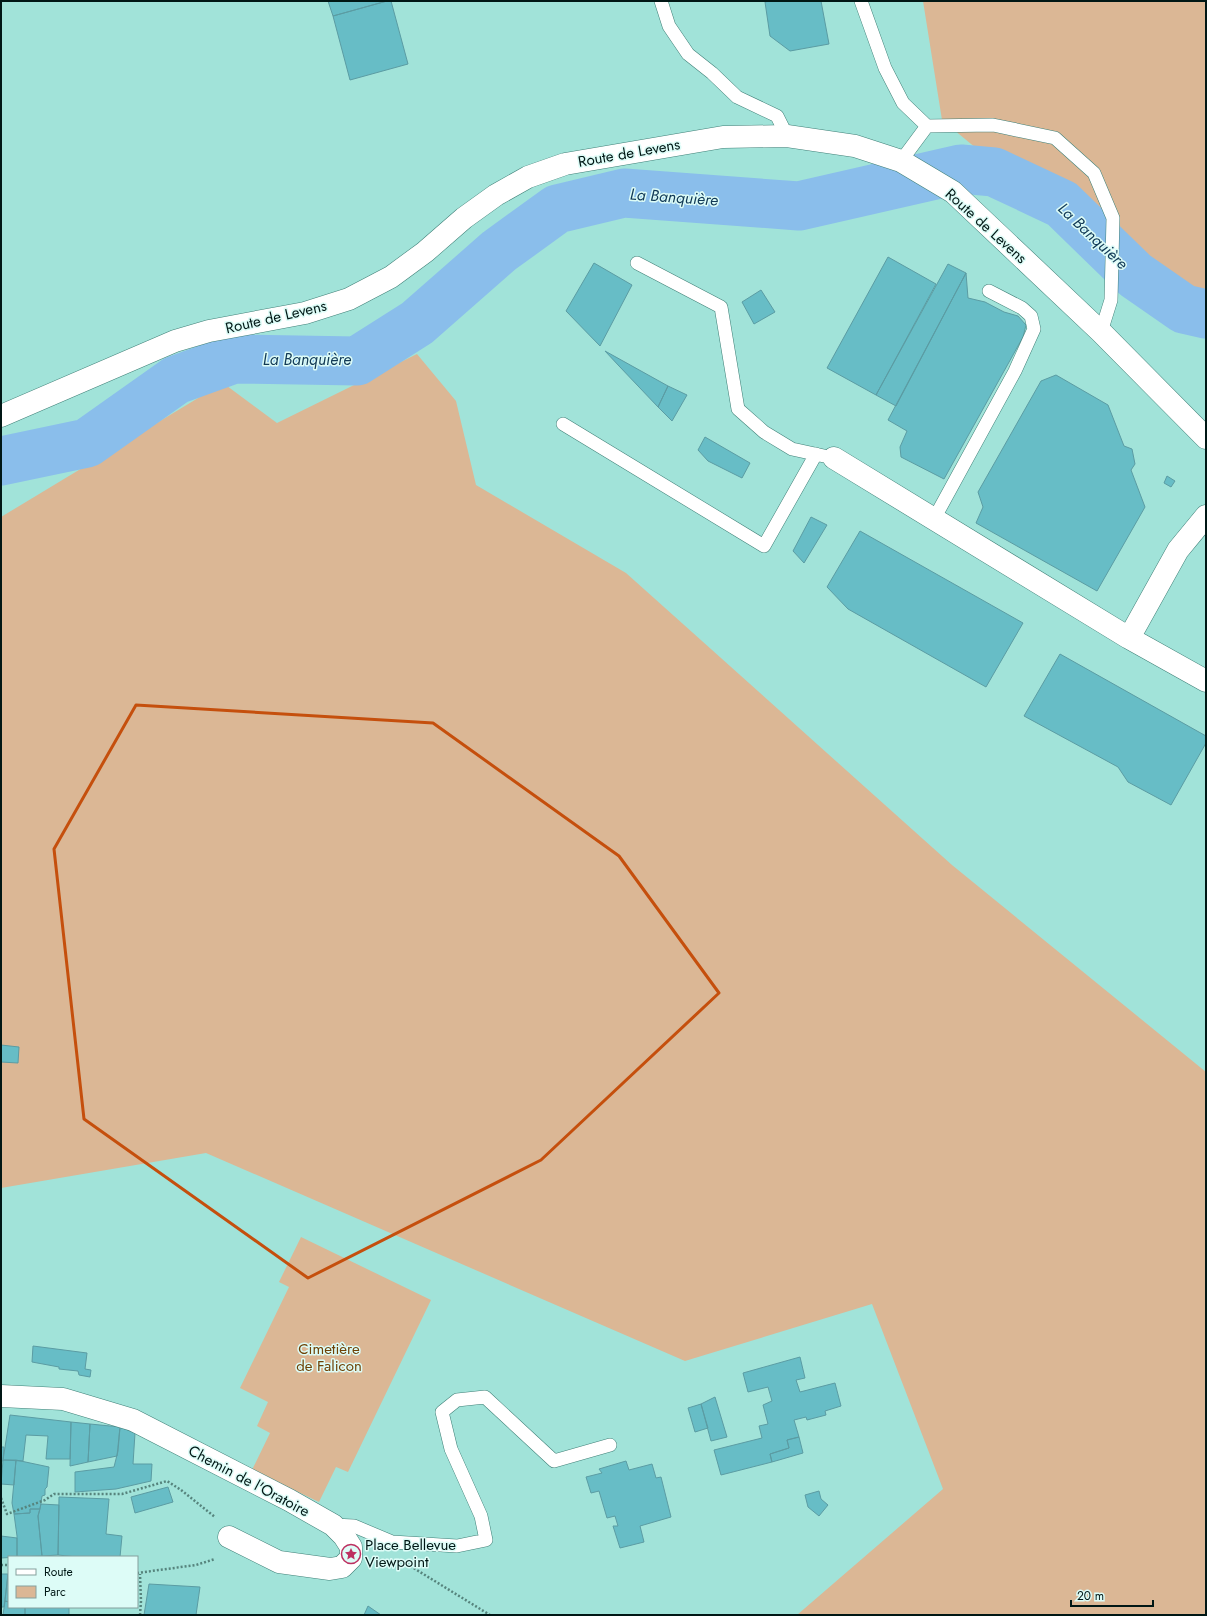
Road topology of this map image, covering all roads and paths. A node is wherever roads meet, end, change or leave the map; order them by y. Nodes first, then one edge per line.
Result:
1 (662, 1) edge
2 (861, 1) edge
3 (927, 126) junction
4 (787, 136) junction
5 (901, 161) junction
6 (637, 263) dead end
7 (989, 291) dead end
8 (1101, 332) junction
9 (1, 416) edge
10 (564, 424) dead end
11 (1206, 438) edge
12 (825, 456) junction
13 (1206, 516) edge
14 (934, 519) junction
15 (1129, 638) junction
16 (1206, 681) edge
17 (1, 1396) edge
18 (610, 1445) dead end
19 (1, 1498) edge
20 (333, 1525) junction
21 (229, 1537) junction
22 (392, 1542) junction
23 (139, 1573) edge
24 (140, 1615) edge
25 (490, 1615) edge

1 - 4 lane
2 - 3 lane
3 - 5 lane
3 - 8 lane
4 - 5 street, Route de Levens
4 - 9 street, Route de Levens
5 - 8 street, Route de Levens
6 - 12 lane
7 - 14 lane
8 - 11 street, Route de Levens
10 - 12 lane
12 - 14 street
13 - 15 street
14 - 15 street
15 - 16 street
17 - 20 street, Chemin de l'Oratoire
18 - 22 lane
19 - 21 path
20 - 21 street, Chemin de l'Oratoire
20 - 22 lane
21 - 23 path
22 - 25 path
23 - 24 path

